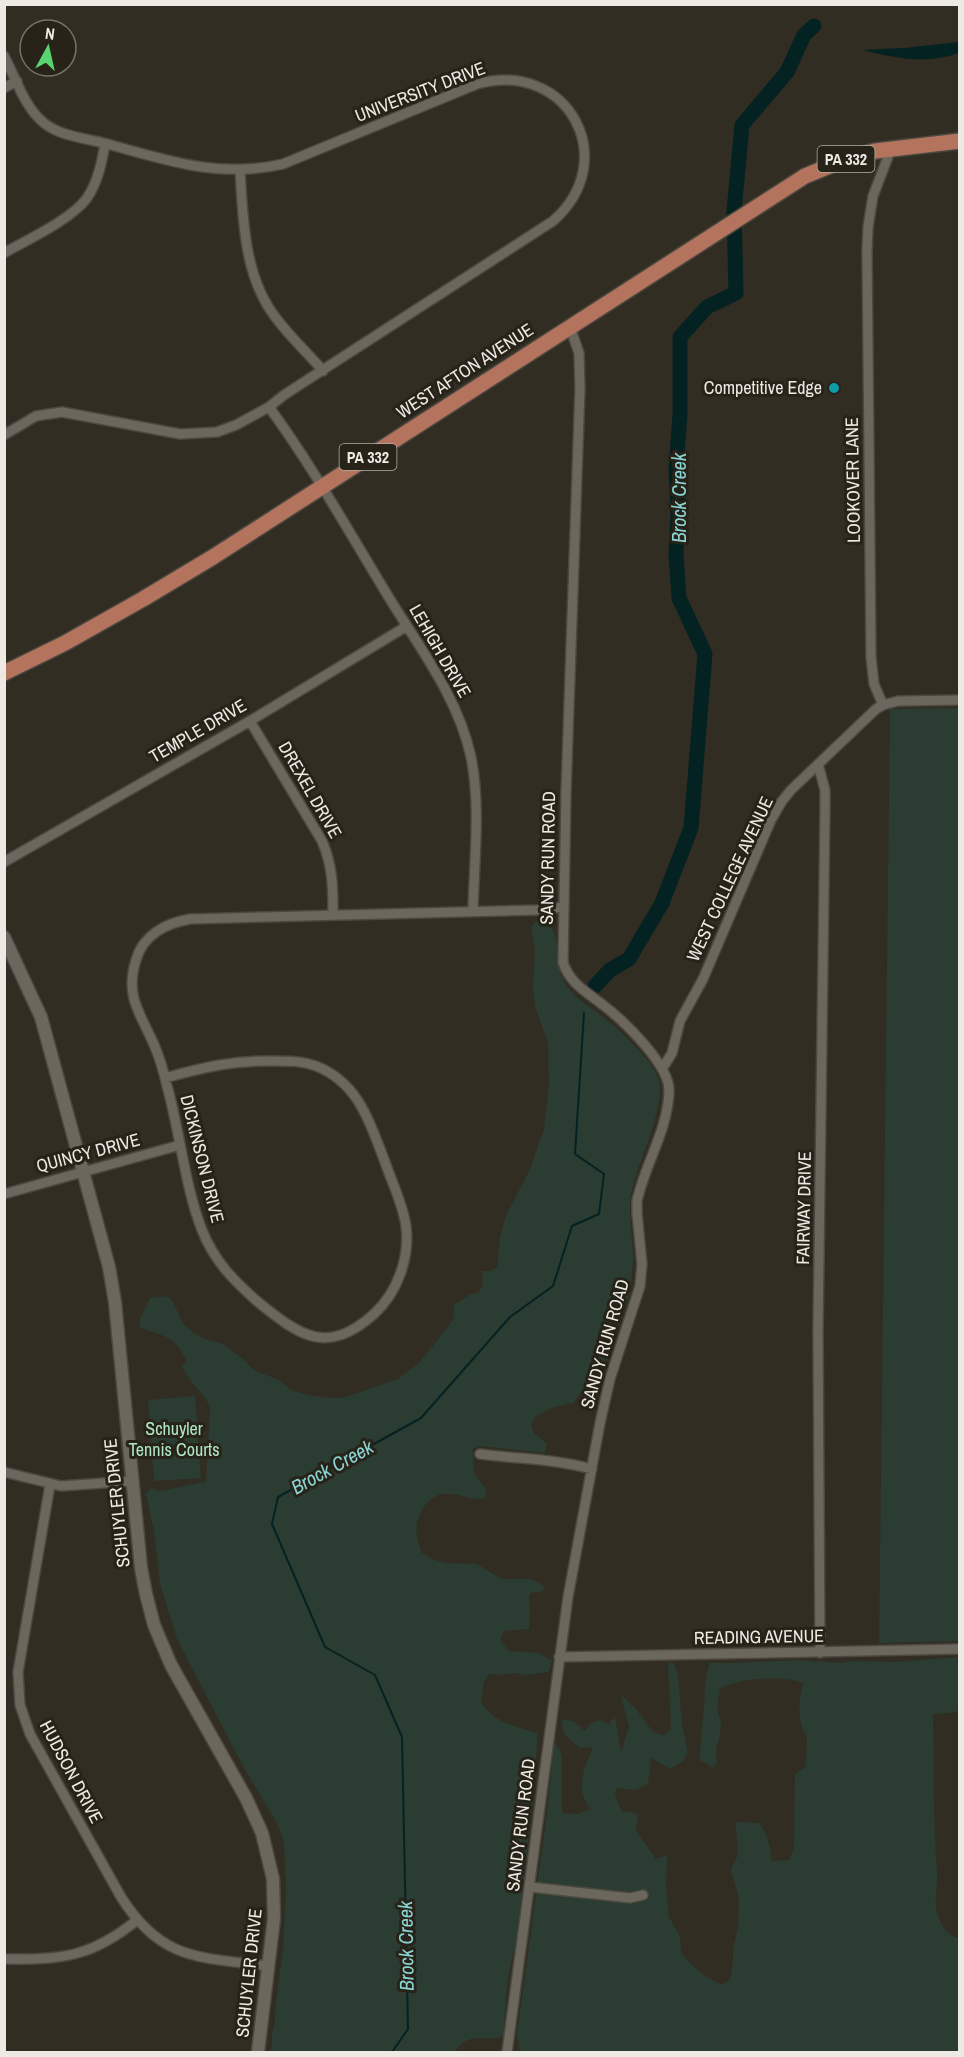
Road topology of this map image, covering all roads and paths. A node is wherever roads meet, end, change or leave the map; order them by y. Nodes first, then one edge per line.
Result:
1 (4, 57) edge
2 (16, 81) junction
3 (4, 88) edge
4 (960, 141) edge
5 (105, 144) junction
6 (891, 149) junction
7 (240, 170) junction
8 (4, 253) edge
9 (570, 327) junction
10 (323, 371) junction
11 (269, 407) junction
12 (4, 435) edge
13 (323, 486) junction
14 (407, 627) junction
15 (4, 673) edge
16 (960, 700) edge
17 (883, 705) junction
18 (250, 721) junction
19 (818, 764) junction
20 (4, 862) edge
21 (563, 907) junction
22 (472, 911) junction
23 (333, 915) junction
24 (4, 937) edge
25 (662, 1069) junction
26 (165, 1078) junction
27 (180, 1145) junction
28 (83, 1171) junction
29 (4, 1194) edge
30 (480, 1454) dead end
31 (591, 1468) junction
32 (4, 1472) edge
33 (133, 1481) junction
34 (50, 1485) junction
35 (960, 1649) edge
36 (820, 1653) junction
37 (560, 1657) junction
38 (530, 1887) junction
39 (643, 1895) dead end
40 (137, 1920) junction
41 (4, 1959) edge
42 (269, 1966) junction
43 (258, 2052) edge
44 (507, 2052) edge

1 - 2 street, UNIVERSITY DRIVE
2 - 3 street
2 - 5 street, UNIVERSITY DRIVE
4 - 6 main road, WEST AFTON AVENUE / PA 332
5 - 7 street, UNIVERSITY DRIVE
5 - 8 street
6 - 9 main road, WEST AFTON AVENUE / PA 332
6 - 17 street, LOOKOVER LANE
7 - 10 street
7 - 10 street, UNIVERSITY DRIVE
9 - 13 main road, WEST AFTON AVENUE / PA 332
9 - 21 street, SANDY RUN ROAD
10 - 11 street, UNIVERSITY DRIVE
11 - 12 street, UNIVERSITY DRIVE
11 - 13 street, LEHIGH DRIVE
13 - 14 street, LEHIGH DRIVE
13 - 15 main road, WEST AFTON AVENUE / PA 332
14 - 18 street, TEMPLE DRIVE
14 - 22 street, LEHIGH DRIVE
16 - 17 street
17 - 19 street, WEST COLLEGE AVENUE
18 - 20 street, TEMPLE DRIVE
18 - 23 street, DREXEL DRIVE
19 - 25 street, WEST COLLEGE AVENUE
19 - 36 street, FAIRWAY DRIVE
21 - 22 street, DICKINSON DRIVE
21 - 25 street, SANDY RUN ROAD
22 - 23 street, DICKINSON DRIVE
23 - 26 street, DICKINSON DRIVE
24 - 28 street, SCHUYLER DRIVE
25 - 31 street, SANDY RUN ROAD
26 - 27 street, DICKINSON DRIVE
26 - 27 street, DICKINSON DRIVE
27 - 28 street, QUINCY DRIVE
28 - 29 street, QUINCY DRIVE
28 - 33 street, SCHUYLER DRIVE
30 - 31 street
31 - 37 street, SANDY RUN ROAD
32 - 34 street
33 - 34 street
33 - 42 street, SCHUYLER DRIVE
34 - 40 street, HUDSON DRIVE
35 - 36 street, READING AVENUE
36 - 37 street, READING AVENUE
37 - 38 street, SANDY RUN ROAD
38 - 39 street
38 - 44 street, SANDY RUN ROAD
40 - 41 street
40 - 42 street, HUDSON DRIVE
42 - 43 street, SCHUYLER DRIVE

